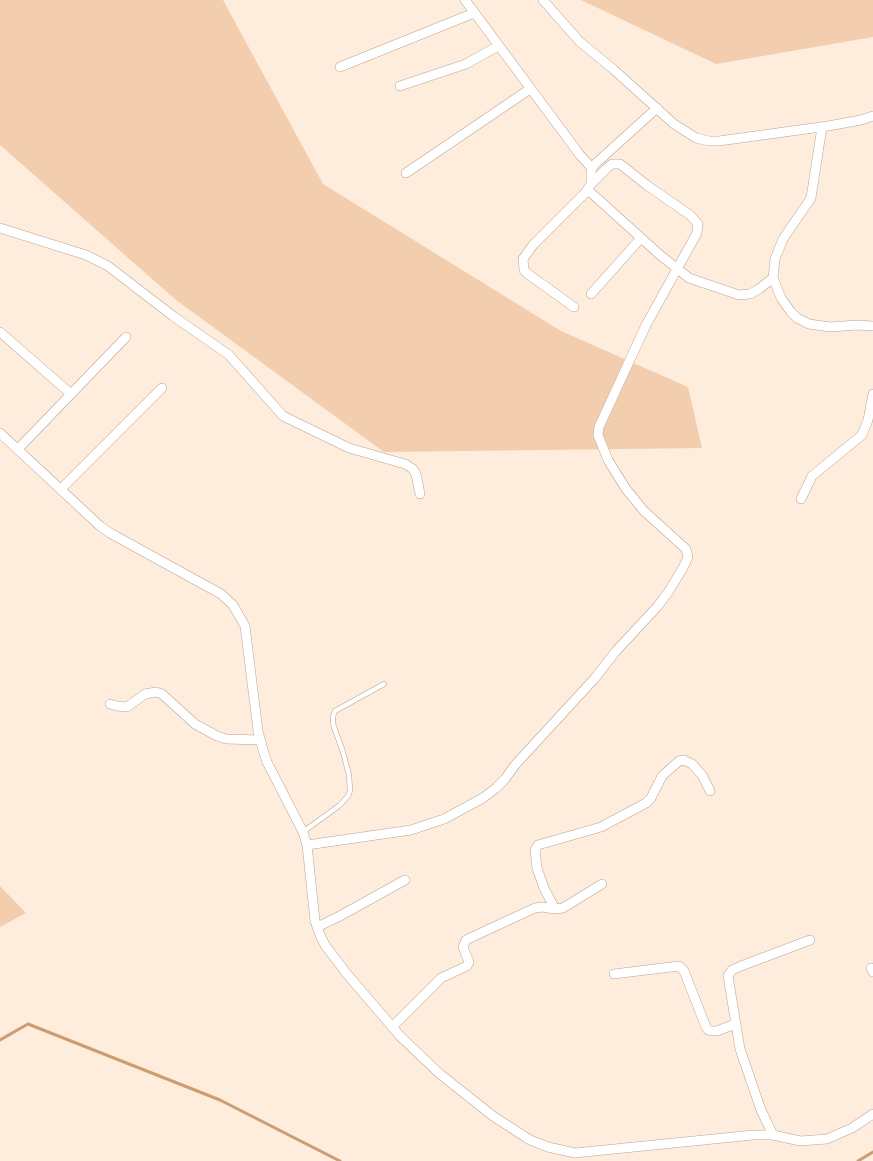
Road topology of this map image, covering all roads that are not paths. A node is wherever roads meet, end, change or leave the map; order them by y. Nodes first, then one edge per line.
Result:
1 (465, 0) edge
2 (543, 0) edge
3 (474, 13) junction
4 (498, 46) junction
5 (340, 67) dead end
6 (400, 86) dead end
7 (530, 89) junction
8 (657, 108) junction
9 (873, 116) edge
10 (822, 127) junction
11 (592, 168) junction
12 (406, 173) dead end
13 (589, 187) junction
14 (0, 228) edge
15 (641, 238) junction
16 (676, 269) junction
17 (773, 278) junction
18 (590, 294) dead end
19 (574, 307) dead end
20 (873, 326) edge
21 (0, 332) edge
22 (126, 337) dead end
23 (162, 388) dead end
24 (72, 394) junction
25 (873, 394) edge
26 (0, 433) edge
27 (18, 449) junction
28 (60, 489) junction
29 (420, 494) dead end
30 (801, 499) dead end
31 (384, 684) dead end
32 (110, 704) dead end
33 (260, 740) junction
34 (710, 791) dead end
35 (303, 832) junction
36 (307, 845) junction
37 (405, 880) dead end
38 (602, 884) dead end
39 (555, 909) junction
40 (317, 926) junction
41 (810, 940) dead end
42 (614, 974) dead end
43 (735, 1024) junction
44 (392, 1027) junction
45 (873, 1114) edge
46 (773, 1135) junction

1 - 3 street
2 - 8 street
3 - 4 street
3 - 5 street
4 - 6 street
4 - 7 street
7 - 11 street
7 - 12 street
8 - 10 street
8 - 11 street
9 - 10 street
10 - 17 street
11 - 13 street
13 - 15 street
13 - 16 street
13 - 19 street
14 - 29 street
15 - 16 street
15 - 18 street
16 - 17 street
16 - 36 street
17 - 20 street
21 - 24 street
22 - 24 street
23 - 28 street
24 - 27 street
25 - 30 street
26 - 27 street
27 - 28 street
28 - 33 street
31 - 35 lane
32 - 33 street
33 - 35 street
34 - 39 street
35 - 36 street
36 - 40 street
37 - 40 street
38 - 39 street
39 - 44 street
40 - 44 street
41 - 43 street
42 - 43 street
43 - 46 street
44 - 46 street
45 - 46 street

